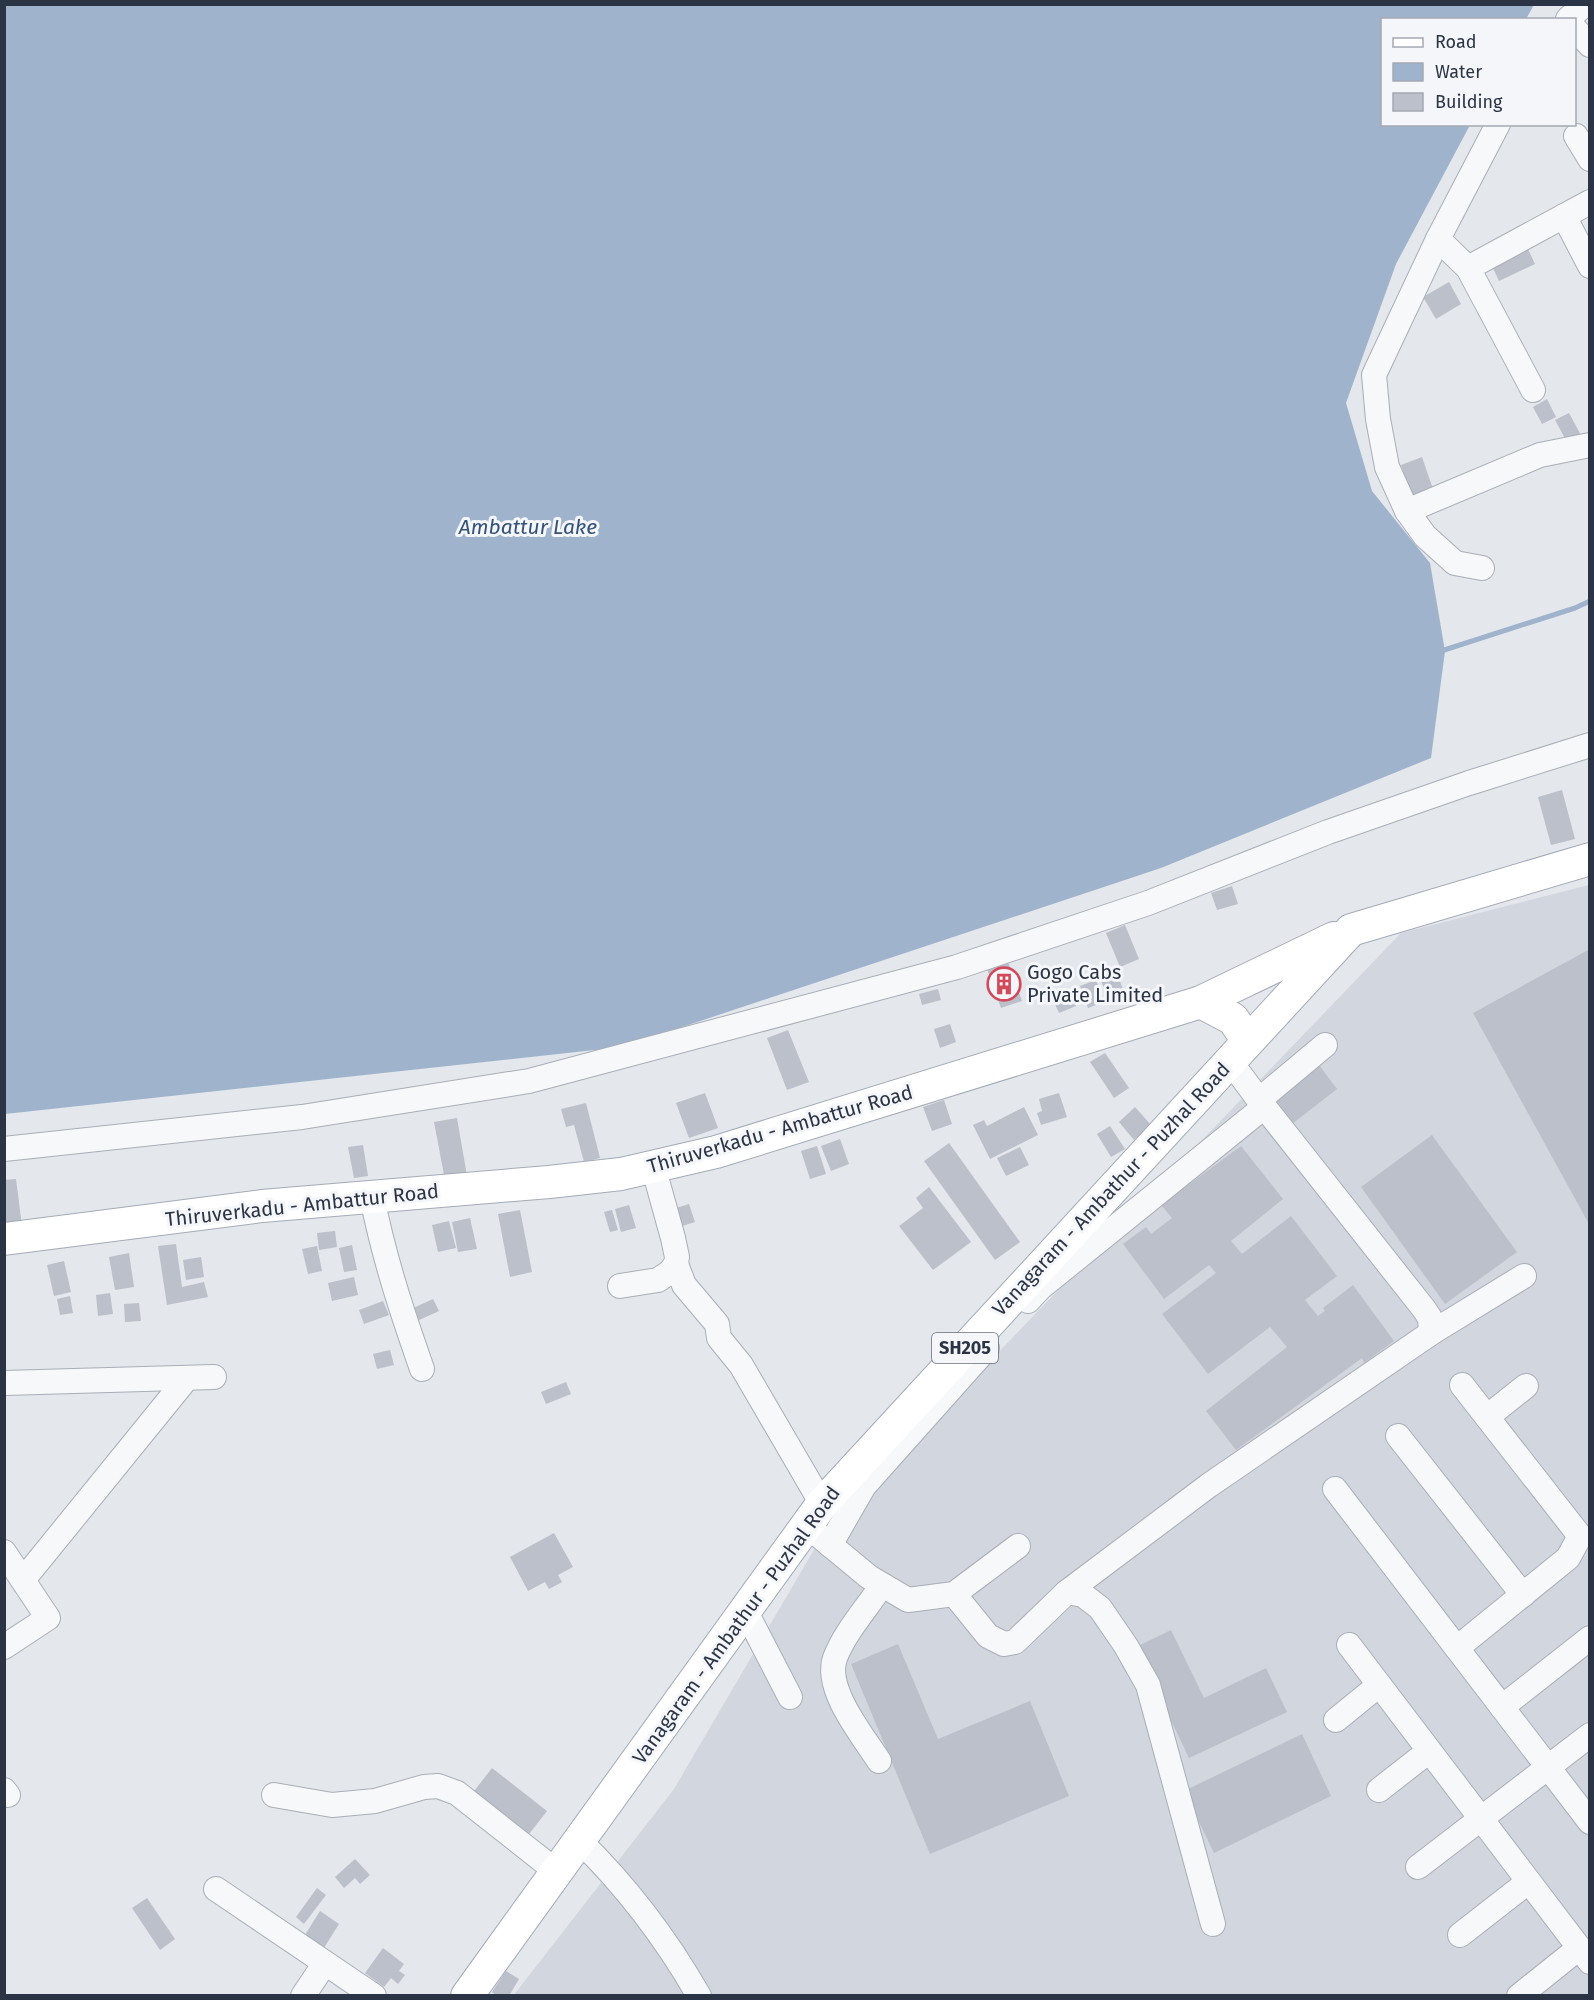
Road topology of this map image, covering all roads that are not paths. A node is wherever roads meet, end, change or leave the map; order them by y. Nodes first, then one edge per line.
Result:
1 (1586, 4) edge
2 (1562, 14) edge
3 (1576, 28) edge
4 (1590, 45) edge
5 (1497, 126) edge
6 (1576, 136) dead end
7 (1590, 159) edge
8 (1590, 202) edge
9 (1564, 216) junction
10 (1438, 239) junction
11 (1590, 266) edge
12 (1467, 268) junction
13 (1533, 390) dead end
14 (1590, 445) edge
15 (1407, 511) junction
16 (1482, 568) dead end
17 (1590, 745) edge
18 (1590, 859) edge
19 (1351, 930) junction
20 (1201, 1002) junction
21 (1325, 1045) dead end
22 (1239, 1051) junction
23 (1262, 1103) junction
24 (4, 1149) edge
25 (653, 1166) junction
26 (372, 1197) junction
27 (4, 1239) edge
28 (676, 1264) junction
29 (1524, 1276) dead end
30 (620, 1286) dead end
31 (1431, 1333) junction
32 (422, 1369) dead end
33 (214, 1377) dead end
34 (186, 1378) junction
35 (4, 1383) edge
36 (1462, 1385) dead end
37 (1527, 1386) dead end
38 (1486, 1417) junction
39 (1398, 1436) dead end
40 (1335, 1489) dead end
41 (819, 1524) junction
42 (1018, 1546) dead end
43 (4, 1552) edge
44 (23, 1580) junction
45 (882, 1585) junction
46 (1067, 1592) junction
47 (954, 1594) junction
48 (1523, 1594) junction
49 (745, 1610) junction
50 (1590, 1638) edge
51 (1348, 1645) dead end
52 (4, 1647) edge
53 (1457, 1648) junction
54 (1379, 1685) junction
55 (790, 1697) dead end
56 (1502, 1707) junction
57 (1336, 1720) dead end
58 (1590, 1735) edge
59 (1429, 1751) junction
60 (879, 1761) dead end
61 (1549, 1768) junction
62 (1379, 1790) dead end
63 (274, 1795) dead end
64 (1481, 1819) junction
65 (1590, 1822) edge
66 (579, 1840) junction
67 (1418, 1867) dead end
68 (556, 1871) junction
69 (1528, 1882) junction
70 (216, 1889) dead end
71 (1213, 1923) dead end
72 (1460, 1935) dead end
73 (1584, 1955) edge
74 (325, 1963) junction
75 (303, 1995) edge
76 (374, 1995) edge
77 (467, 1995) edge
78 (699, 1995) edge
79 (1519, 1995) edge

1 - 2 street
3 - 4 street
5 - 10 street
6 - 7 street
8 - 9 street
9 - 11 street
9 - 12 street
10 - 12 street
10 - 15 street
12 - 13 street
14 - 15 street
15 - 16 street
17 - 24 street
18 - 19 main road
19 - 20 main road, Thiruverkadu - Ambattur Road
19 - 22 main road, Vanagaram - Ambathur - Puzhal Road / SH205
20 - 22 main road
20 - 25 main road, Thiruverkadu - Ambattur Road
21 - 23 street
22 - 23 street
22 - 41 main road, Vanagaram - Ambathur - Puzhal Road / SH205
23 - 31 street
23 - 41 street
25 - 26 main road, Thiruverkadu - Ambattur Road
25 - 28 street
26 - 27 main road, Thiruverkadu - Ambattur Road
26 - 32 street
28 - 30 street
28 - 41 street
29 - 31 street
31 - 46 street
33 - 34 street
34 - 35 street
34 - 44 street
36 - 38 street
37 - 38 street
38 - 48 street
39 - 48 street
40 - 53 street
41 - 45 street
41 - 49 main road, Vanagaram - Ambathur - Puzhal Road / SH205
42 - 47 street
43 - 44 street
44 - 52 street
45 - 47 street
45 - 60 street
46 - 47 street
46 - 71 street
48 - 53 street
49 - 55 street
49 - 66 main road, Vanagaram - Ambathur - Puzhal Road / SH205
50 - 56 street
51 - 54 street
53 - 56 street
54 - 57 street
54 - 59 street
56 - 61 street
58 - 61 street
59 - 62 street
59 - 64 street
61 - 64 street
61 - 65 street
63 - 68 street
64 - 67 street
64 - 69 street
66 - 68 main road, Vanagaram - Ambathur - Puzhal Road / SH205
66 - 78 street
68 - 77 main road, Vanagaram - Ambathur - Puzhal Road / SH205
69 - 72 street
69 - 73 street
70 - 74 street
73 - 79 street
74 - 75 street
74 - 76 street

